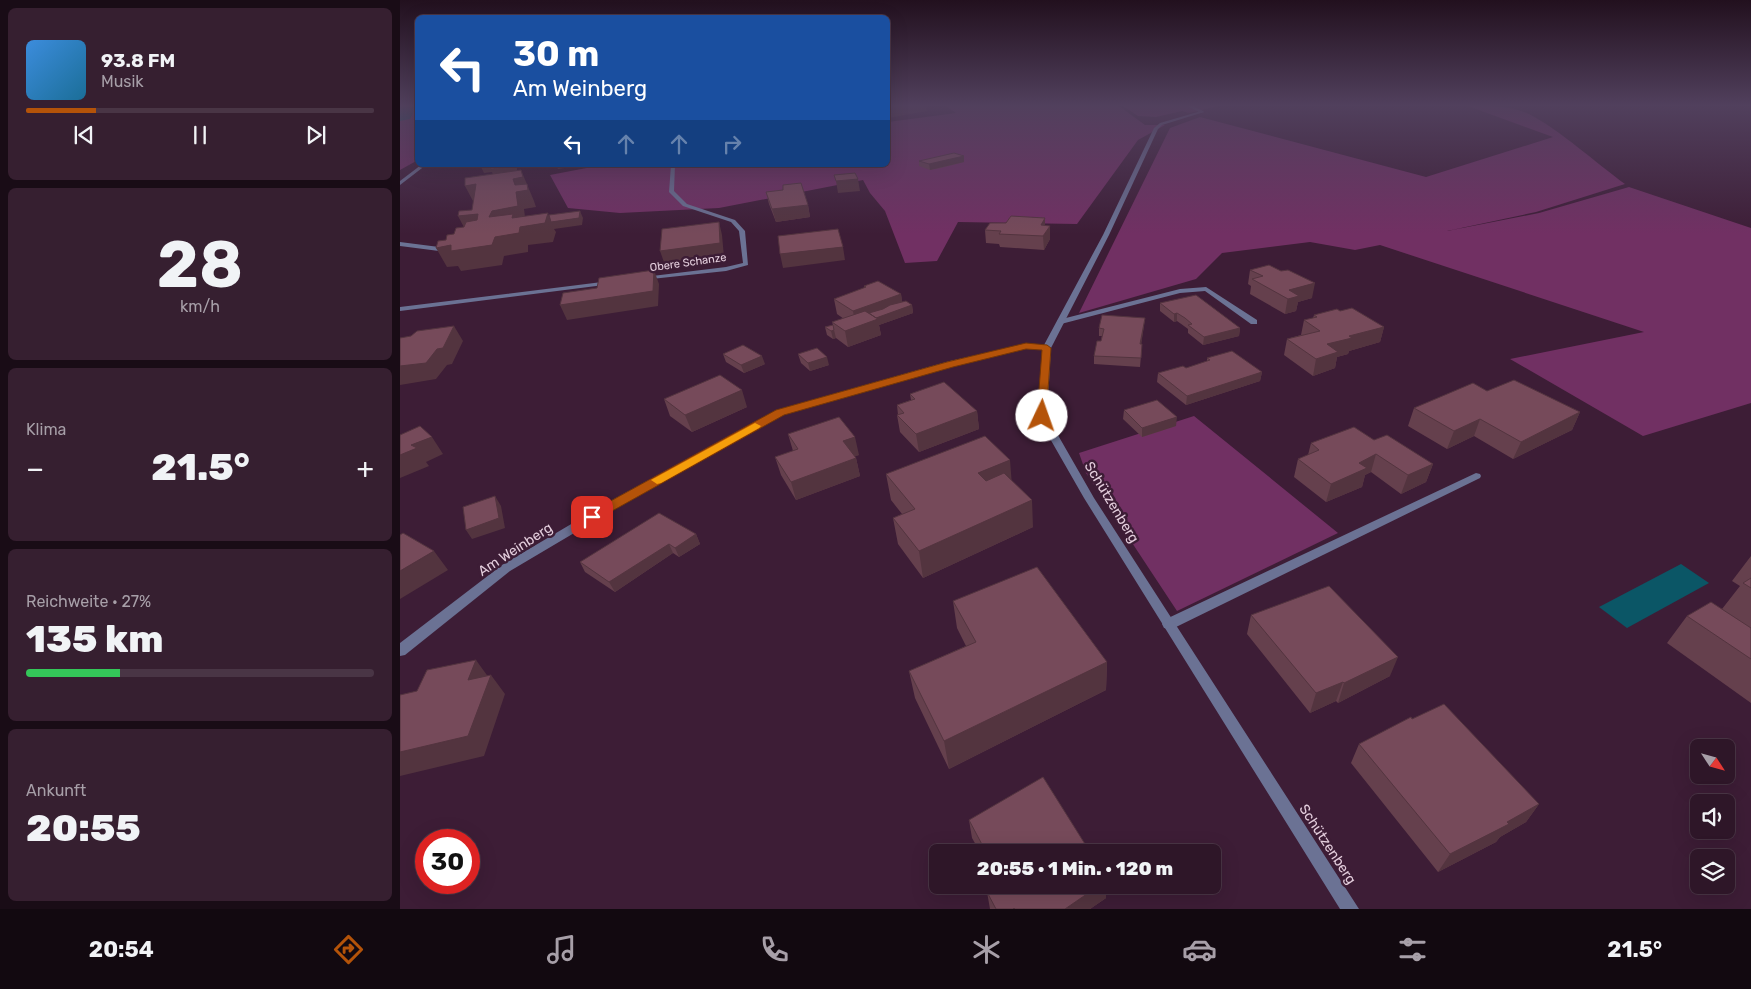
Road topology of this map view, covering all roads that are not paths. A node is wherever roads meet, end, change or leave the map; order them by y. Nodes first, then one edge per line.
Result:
1 (1146, 148) edge
2 (421, 167) edge
3 (673, 167) edge
4 (400, 184) edge
5 (400, 244) edge
6 (439, 249) edge
7 (638, 280) edge
8 (618, 282) edge
9 (400, 308) edge
10 (1061, 322) junction
11 (1254, 322) dead end
12 (1047, 348) junction
13 (1476, 476) dead end
14 (1169, 624) junction
15 (400, 651) edge
16 (1350, 909) edge

1 - 10 street, Schützenberg
2 - 4 street
3 - 7 street, Obere Schanze
5 - 6 street
8 - 9 street
10 - 11 street
10 - 12 street, Schützenberg
12 - 14 street, Schützenberg
12 - 15 street, Am Weinberg
13 - 14 street
14 - 16 street, Schützenberg

